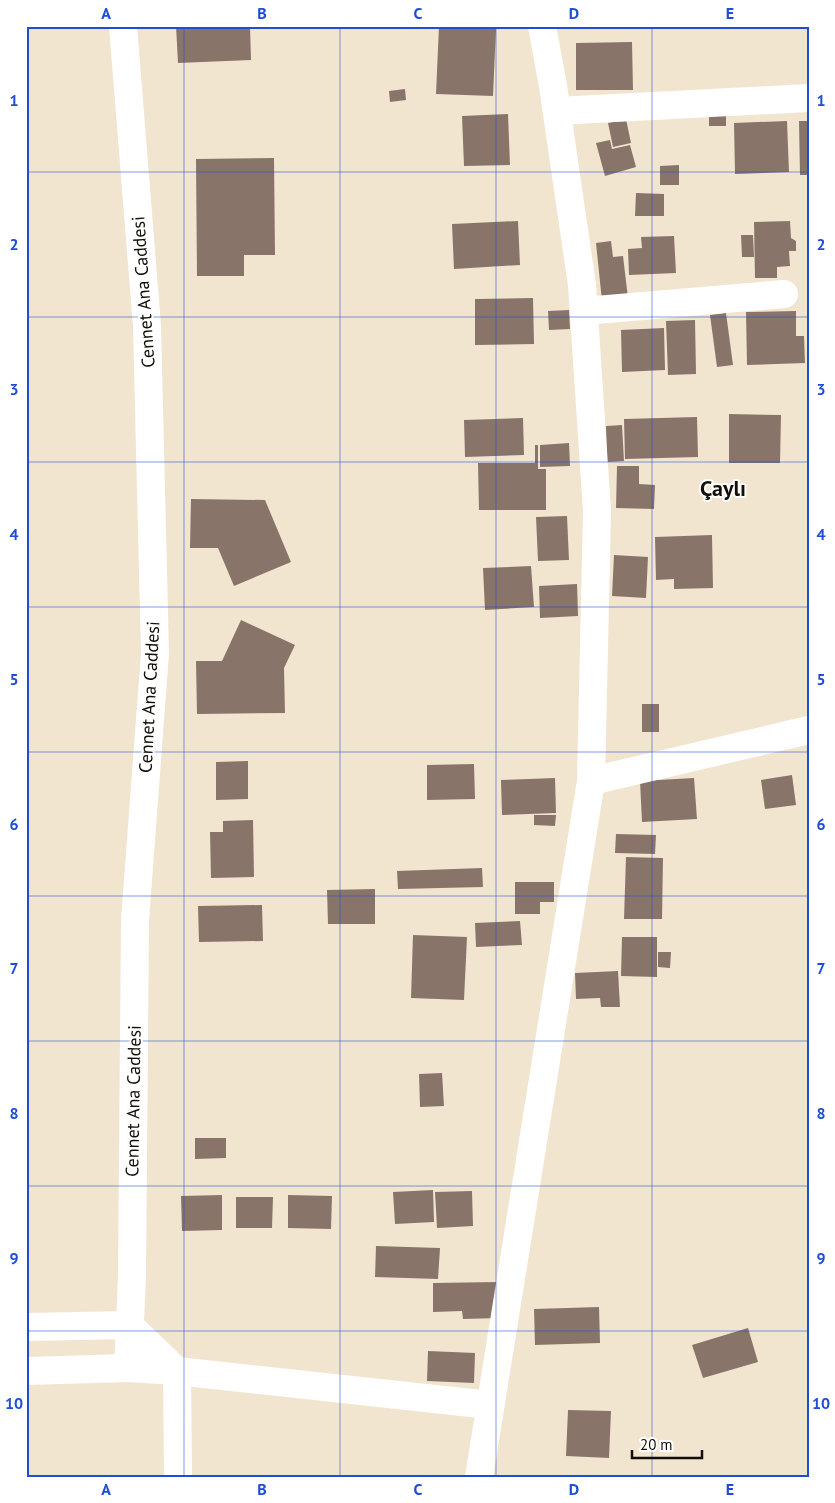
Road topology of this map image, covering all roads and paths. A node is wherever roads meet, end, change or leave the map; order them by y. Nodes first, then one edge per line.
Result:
1 (123, 26) edge
2 (542, 26) edge
3 (809, 98) edge
4 (557, 110) junction
5 (784, 294) dead end
6 (584, 311) junction
7 (809, 730) edge
8 (592, 782) junction
9 (129, 1325) junction
10 (26, 1327) edge
11 (128, 1368) junction
12 (26, 1371) edge
13 (177, 1371) junction
14 (490, 1404) junction
15 (178, 1477) edge
16 (479, 1477) edge

1 - 9 street, Cennet Ana Caddesi
2 - 4 street
3 - 4 street
4 - 6 street
5 - 6 street
6 - 8 street
7 - 8 street
8 - 14 street
9 - 10 street
9 - 11 street, Cennet Ana Caddesi
9 - 13 street
11 - 12 street
11 - 13 street
13 - 14 street
13 - 15 street
14 - 16 street

